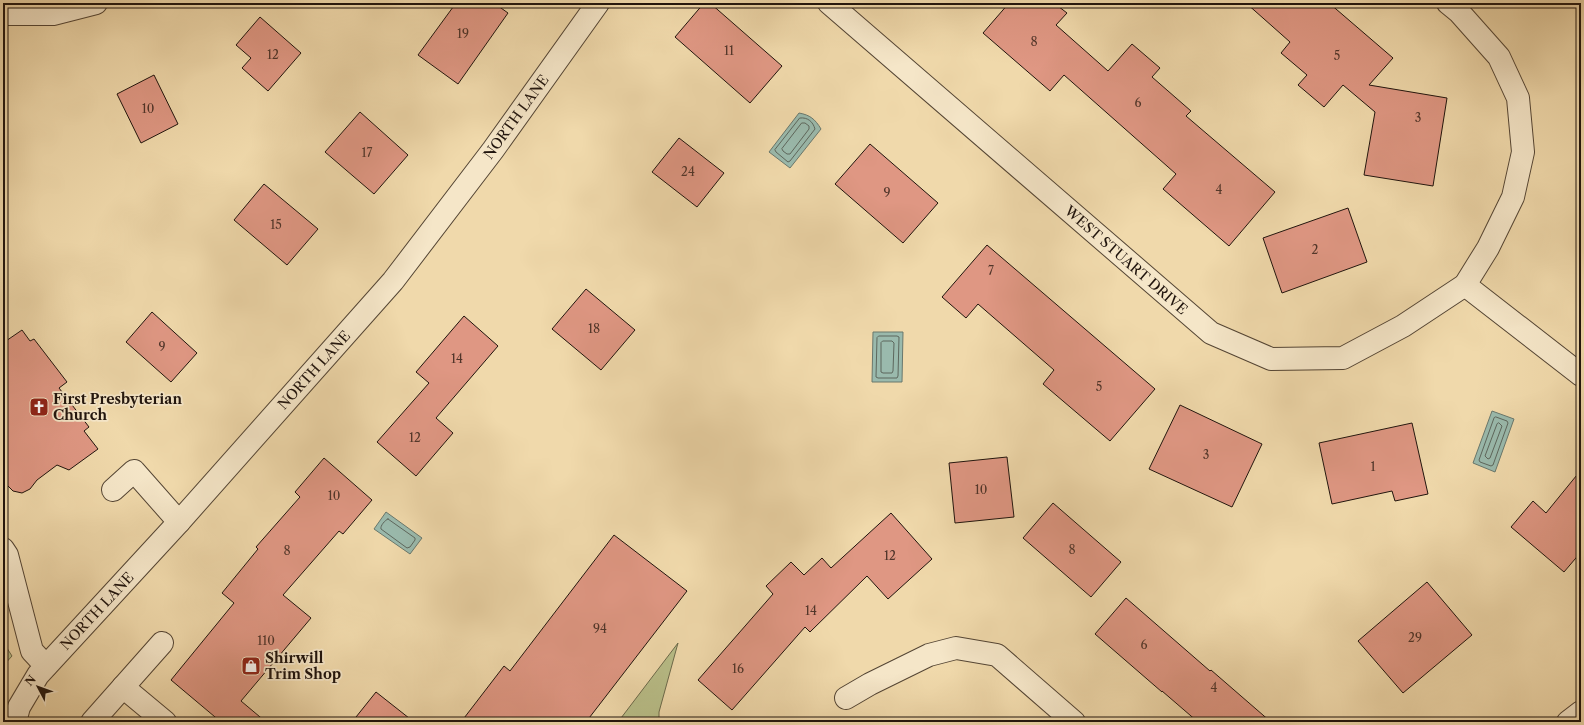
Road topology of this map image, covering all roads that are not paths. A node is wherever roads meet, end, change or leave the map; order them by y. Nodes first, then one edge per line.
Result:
1 (96, 3) edge
2 (598, 3) edge
3 (829, 3) edge
4 (1448, 3) edge
5 (3, 14) edge
6 (1465, 285) junction
7 (1581, 375) edge
8 (113, 490) dead end
9 (179, 522) junction
10 (3, 549) edge
11 (162, 643) dead end
12 (46, 666) junction
13 (123, 687) junction
14 (846, 698) dead end
15 (1581, 712) edge
16 (15, 722) edge
17 (92, 722) edge
18 (165, 722) edge
19 (1074, 722) edge
20 (1568, 722) edge

1 - 5 street
2 - 9 street, NORTH LANE
3 - 6 street, WEST STUART DRIVE
4 - 6 street
6 - 7 street
8 - 9 street
9 - 12 street, NORTH LANE
10 - 12 street
11 - 13 street
12 - 16 street, NORTH LANE
13 - 17 street
13 - 18 street
14 - 19 street
15 - 20 street

